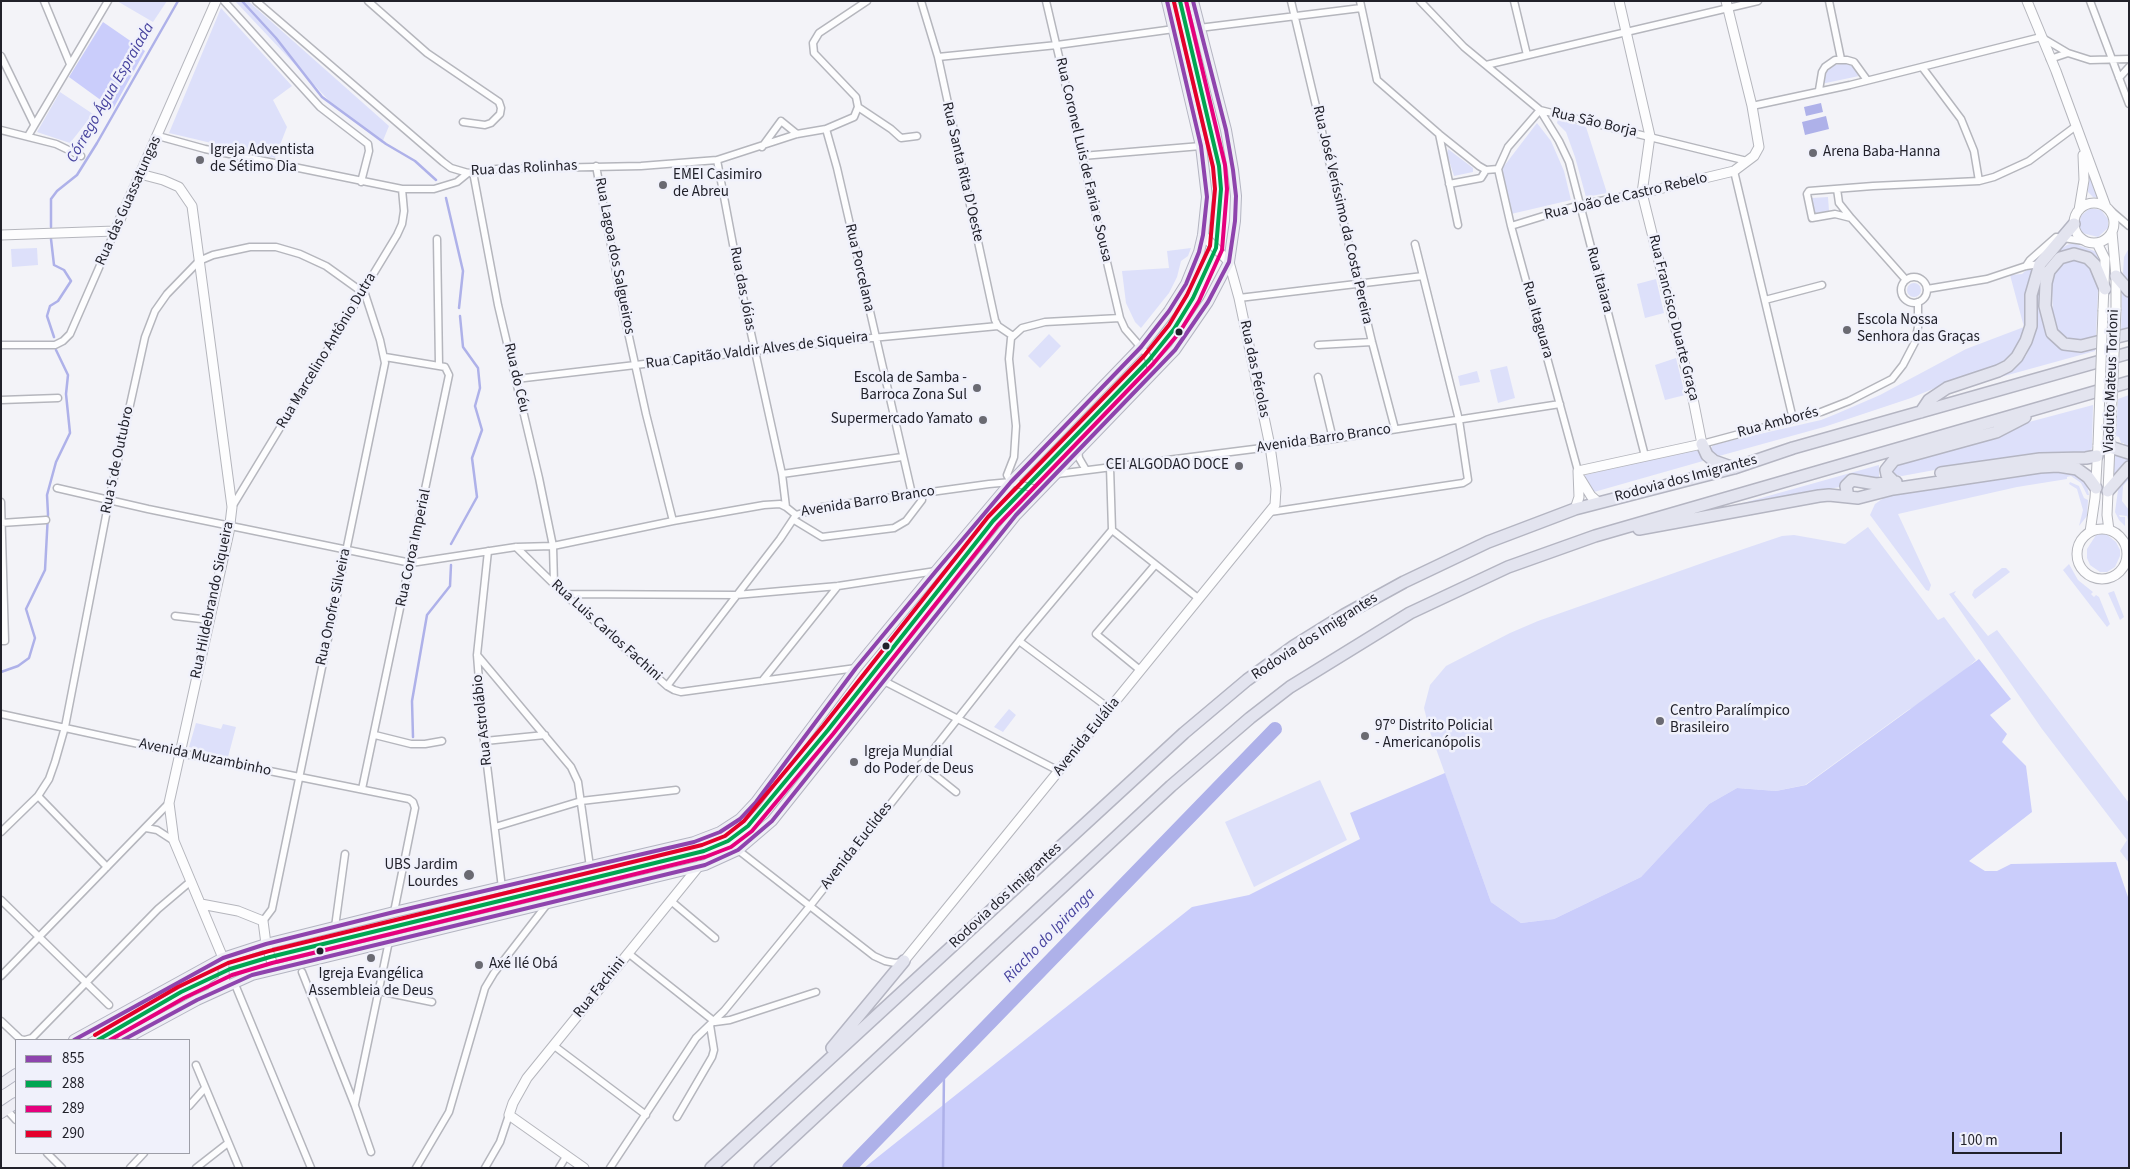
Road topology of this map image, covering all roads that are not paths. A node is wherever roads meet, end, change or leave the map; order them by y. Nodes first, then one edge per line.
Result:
1 (44, 1) edge
2 (108, 1) edge
3 (216, 1) edge
4 (224, 1) edge
5 (256, 1) edge
6 (368, 1) edge
7 (867, 1) edge
8 (922, 1) edge
9 (1046, 1) edge
10 (1167, 1) edge
11 (1193, 1) edge
12 (1291, 1) edge
13 (1420, 1) edge
14 (1514, 1) edge
15 (1619, 1) edge
16 (1758, 1) edge
17 (1829, 1) edge
18 (2027, 1) edge
19 (2090, 1) edge
20 (1361, 5) edge
21 (1727, 5) edge
22 (1294, 17) junction
23 (1199, 28) junction
24 (1174, 30) junction
25 (1626, 33) junction
26 (2041, 37) junction
27 (1057, 45) junction
28 (2068, 53) junction
29 (1527, 55) junction
30 (1, 56) edge
31 (938, 57) junction
32 (1841, 59) junction
33 (2050, 59) junction
34 (2129, 59) edge
35 (2112, 60) junction
36 (70, 64) junction
37 (1486, 65) junction
38 (1922, 67) junction
39 (2129, 67) edge
40 (2119, 78) junction
41 (1867, 80) junction
42 (1819, 90) junction
43 (2129, 104) edge
44 (1752, 106) junction
45 (858, 107) junction
46 (1540, 110) junction
47 (463, 122) dead end
48 (34, 124) junction
49 (2076, 126) junction
50 (826, 129) junction
51 (1, 130) edge
52 (797, 134) junction
53 (1439, 134) junction
54 (28, 136) junction
55 (158, 136) junction
56 (917, 136) dead end
57 (1650, 136) junction
58 (2082, 142) junction
59 (762, 146) junction
60 (1201, 146) junction
61 (81, 156) dead end
62 (1082, 156) junction
63 (717, 160) junction
64 (596, 166) junction
65 (1741, 166) junction
66 (1498, 169) junction
67 (1486, 170) junction
68 (471, 172) junction
69 (140, 174) junction
70 (1979, 181) junction
71 (361, 182) junction
72 (1449, 184) junction
73 (402, 189) junction
74 (1837, 189) junction
75 (1642, 193) junction
76 (1579, 205) junction
77 (2107, 208) junction
78 (2079, 210) junction
79 (1852, 218) junction
80 (2074, 224) junction
81 (1458, 225) dead end
82 (1511, 226) junction
83 (2129, 226) edge
84 (115, 231) junction
85 (2112, 232) junction
86 (1, 235) edge
87 (1203, 235) junction
88 (2063, 238) junction
89 (437, 240) dead end
90 (2084, 241) junction
91 (2097, 243) junction
92 (1415, 244) dead end
93 (199, 261) junction
94 (1229, 262) junction
95 (2040, 264) junction
96 (2026, 266) junction
97 (1424, 276) junction
98 (2116, 276) junction
99 (1906, 280) junction
100 (1359, 285) junction
101 (1822, 285) dead end
102 (1927, 289) junction
103 (2105, 289) junction
104 (363, 292) junction
105 (2129, 292) edge
106 (1239, 298) junction
107 (1765, 300) junction
108 (1918, 302) junction
109 (1120, 318) junction
110 (998, 326) junction
111 (2129, 334) edge
112 (1013, 336) junction
113 (875, 337) junction
114 (1372, 342) junction
115 (1318, 345) dead end
116 (1, 346) edge
117 (1141, 347) junction
118 (754, 351) junction
119 (2129, 353) edge
120 (385, 357) junction
121 (439, 365) junction
122 (636, 365) junction
123 (1152, 375) junction
124 (1318, 377) dead end
125 (516, 379) junction
126 (2129, 382) edge
127 (58, 398) dead end
128 (1, 400) edge
129 (1560, 404) junction
130 (2034, 410) junction
131 (1921, 412) junction
132 (1792, 419) junction
133 (1459, 420) junction
134 (1395, 429) junction
135 (1333, 439) junction
136 (1702, 444) junction
137 (1270, 446) junction
138 (2110, 446) junction
139 (1078, 450) junction
140 (2094, 453) junction
141 (2129, 453) edge
142 (1645, 456) junction
143 (902, 457) junction
144 (1110, 467) junction
145 (2129, 467) edge
146 (1734, 468) junction
147 (1086, 470) junction
148 (1578, 471) junction
149 (2084, 473) junction
150 (782, 474) junction
151 (1055, 474) junction
152 (1011, 482) junction
153 (1894, 482) junction
154 (57, 488) dead end
155 (2096, 488) junction
156 (1039, 490) junction
157 (2108, 491) junction
158 (921, 493) junction
159 (912, 494) junction
160 (1848, 497) junction
161 (109, 500) junction
162 (1, 502) edge
163 (1599, 503) junction
164 (232, 506) junction
165 (786, 507) junction
166 (1575, 510) junction
167 (1270, 512) junction
168 (2093, 515) junction
169 (2107, 515) junction
170 (795, 518) junction
171 (46, 520) dead end
172 (673, 521) junction
173 (2, 523) edge
174 (231, 526) junction
175 (1112, 530) junction
176 (2109, 530) junction
177 (2090, 532) junction
178 (1595, 536) junction
179 (553, 546) junction
180 (516, 547) junction
181 (347, 549) junction
182 (488, 551) junction
183 (411, 563) junction
184 (1155, 565) junction
185 (936, 571) junction
186 (554, 584) junction
187 (838, 586) junction
188 (564, 594) junction
189 (736, 595) junction
190 (1198, 598) junction
191 (174, 616) dead end
192 (210, 620) junction
193 (3, 641) edge
194 (1019, 641) junction
195 (477, 655) junction
196 (856, 668) junction
197 (1140, 670) junction
198 (762, 681) junction
199 (884, 681) junction
200 (667, 686) junction
201 (1110, 709) junction
202 (1, 714) edge
203 (957, 719) junction
204 (65, 727) junction
205 (375, 735) junction
206 (545, 735) junction
207 (442, 741) dead end
208 (485, 741) junction
209 (180, 753) junction
210 (921, 764) junction
211 (1059, 771) junction
212 (298, 778) junction
213 (362, 789) junction
214 (676, 790) dead end
215 (956, 792) dead end
216 (38, 796) junction
217 (581, 801) junction
218 (169, 803) junction
219 (495, 827) junction
220 (146, 828) junction
221 (1, 832) edge
222 (174, 840) junction
223 (738, 850) junction
224 (345, 854) dead end
225 (699, 866) junction
226 (108, 867) junction
227 (590, 867) junction
228 (192, 881) junction
229 (502, 888) junction
230 (1, 900) edge
231 (670, 901) junction
232 (549, 902) junction
233 (201, 904) junction
234 (810, 906) junction
235 (223, 908) junction
236 (394, 912) junction
237 (263, 921) junction
238 (209, 922) junction
239 (335, 927) junction
240 (39, 937) junction
241 (715, 938) dead end
242 (389, 941) junction
243 (266, 944) junction
244 (628, 953) junction
245 (223, 958) junction
246 (904, 961) junction
247 (274, 969) junction
248 (302, 972) dead end
249 (1, 976) edge
250 (234, 982) junction
251 (86, 983) junction
252 (379, 991) junction
253 (816, 992) dead end
254 (197, 1000) junction
255 (432, 1002) dead end
256 (109, 1005) dead end
257 (1, 1021) edge
258 (712, 1024) junction
259 (22, 1039) edge
260 (28, 1039) edge
261 (76, 1039) edge
262 (125, 1039) edge
263 (553, 1045) junction
264 (196, 1065) dead end
265 (15, 1075) edge
266 (803, 1083) junction
267 (1, 1084) edge
268 (205, 1088) junction
269 (15, 1104) edge
270 (190, 1105) edge
271 (355, 1106) junction
272 (4, 1111) edge
273 (509, 1115) junction
274 (646, 1116) junction
275 (677, 1117) dead end
276 (15, 1119) edge
277 (228, 1143) junction
278 (371, 1152) dead end
279 (48, 1154) edge
280 (143, 1154) edge
281 (567, 1155) junction
282 (62, 1168) edge
283 (130, 1168) edge
284 (196, 1168) edge
285 (239, 1168) edge
286 (312, 1168) edge
287 (416, 1168) edge
288 (485, 1168) edge
289 (558, 1168) edge
290 (584, 1168) edge
291 (610, 1168) edge
292 (711, 1168) edge
293 (760, 1168) edge

1 - 36 street
2 - 36 street
3 - 55 street, Rua das Guassatungas
4 - 71 street
5 - 68 street, Rua das Rolinhas
6 - 47 street
7 - 45 street
8 - 31 street, Rua Santa Rita D'Oeste
9 - 27 street, Rua Coronel Luis de Faria e Sousa
10 - 24 main road
11 - 23 main road
12 - 22 street, Rua José Veríssimo da Costa Pereira
13 - 37 street, Rua São Borja
14 - 29 street
15 - 25 street
16 - 21 street
17 - 32 street
18 - 26 street
19 - 35 street
20 - 22 street
20 - 53 street
21 - 25 street
21 - 44 street
22 - 23 street
22 - 100 street, Rua José Veríssimo da Costa Pereira
23 - 94 main road
24 - 27 street
24 - 60 main road
25 - 29 street
25 - 57 street
26 - 28 street
26 - 33 street
26 - 38 street
27 - 31 street
27 - 62 street, Rua Coronel Luis de Faria e Sousa
28 - 33 street
28 - 35 street
29 - 37 street
30 - 48 street
31 - 110 street, Rua Santa Rita D'Oeste
32 - 41 street
32 - 42 street
33 - 49 street
34 - 35 street
35 - 40 street
36 - 48 street
37 - 46 street, Rua São Borja
38 - 41 street
38 - 70 street
39 - 40 street
40 - 43 street
41 - 42 street
42 - 44 street
44 - 65 street
45 - 50 street, Rua das Rolinhas
45 - 56 street
46 - 57 street, Rua São Borja
46 - 66 street
46 - 76 street, Rua Itaiara
48 - 54 street
49 - 58 street
49 - 70 street
50 - 52 street, Rua das Rolinhas
50 - 113 street, Rua Porcelana
51 - 54 street
52 - 59 street, Rua das Rolinhas
52 - 59 street
53 - 67 street
53 - 72 street
54 - 61 street
55 - 69 street, Rua das Guassatungas
55 - 71 street
57 - 65 street, Rua São Borja
57 - 75 street
58 - 77 street
58 - 78 street
59 - 63 street, Rua das Rolinhas
60 - 62 street
60 - 87 main road
62 - 109 street, Rua Coronel Luis de Faria e Sousa
63 - 64 street, Rua das Rolinhas
63 - 118 street, Rua das Jóias
64 - 68 street, Rua das Rolinhas
64 - 122 street, Rua Lagoa dos Salgueiros
65 - 75 street, Rua João de Castro Rebelo
65 - 107 street
66 - 67 street
66 - 82 street, Rua Itaguara
67 - 72 street
68 - 73 street
68 - 125 street, Rua do Céu
69 - 84 street, Rua das Guassatungas
69 - 93 street, Rua Hildebrando Siqueira
70 - 74 street
71 - 73 street
72 - 81 street
73 - 104 street, Rua Marcelino Antônio Dutra
74 - 79 street
74 - 79 street
75 - 76 street, Rua João de Castro Rebelo
75 - 136 street, Rua Francisco Duarte Graça
76 - 82 street, Rua João de Castro Rebelo
76 - 142 street, Rua Itaiara
77 - 78 street
77 - 83 street
77 - 85 street
78 - 80 street
79 - 99 street
80 - 88 highway
80 - 90 street
82 - 129 street, Rua Itaguara
84 - 86 street
84 - 116 street, Rua das Guassatungas
85 - 91 street
85 - 98 street, Viaduto Mateus Torloni
87 - 94 street, Rua das Pérolas
87 - 117 main road
88 - 90 street
88 - 95 highway
88 - 96 street
89 - 121 street
90 - 91 street
91 - 103 street, Viaduto Mateus Torloni
92 - 97 street
93 - 104 street, Rua 5 de Outubro
93 - 161 street, Rua 5 de Outubro
93 - 164 street, Rua Hildebrando Siqueira
94 - 106 street, Rua das Pérolas
94 - 123 main road
95 - 96 street
95 - 131 highway
96 - 102 street
97 - 100 street
97 - 133 street
98 - 105 highway
98 - 138 street, Viaduto Mateus Torloni, bridge
99 - 102 street
99 - 108 street
100 - 106 street
100 - 114 street, Rua José Veríssimo da Costa Pereira
101 - 107 street
102 - 108 street
103 - 111 highway
103 - 140 street, Viaduto Mateus Torloni, bridge
104 - 120 street, Rua Onofre Silveira
104 - 164 street, Rua Marcelino Antônio Dutra
106 - 137 street, Rua das Pérolas
107 - 132 street
108 - 132 street, Rua Amborés
109 - 112 street
109 - 117 street
110 - 112 street
110 - 113 street, Rua Capitão Valdir Alves de Siqueira
112 - 152 street
113 - 118 street, Rua Capitão Valdir Alves de Siqueira
113 - 143 street, Rua Porcelana
114 - 115 street
114 - 134 street, Rua José Veríssimo da Costa Pereira
117 - 123 street
117 - 152 main road
118 - 122 street, Rua Capitão Valdir Alves de Siqueira
118 - 150 street, Rua das Jóias
119 - 131 highway, Rodovia dos Imigrantes
120 - 121 street
120 - 181 street, Rua Onofre Silveira
121 - 183 street, Rua Coroa Imperial
122 - 125 street, Rua Capitão Valdir Alves de Siqueira
122 - 172 street, Rua Lagoa dos Salgueiros
123 - 139 main road
124 - 135 street
125 - 179 street, Rua do Céu
126 - 130 highway, Rodovia dos Imigrantes
127 - 128 street
129 - 133 street, Avenida Barro Branco
129 - 148 street, Rua Itaguara
130 - 153 highway
130 - 178 highway, Rodovia dos Imigrantes
131 - 146 highway, Rodovia dos Imigrantes
132 - 136 street, Rua Amborés
133 - 134 street, Avenida Barro Branco
133 - 167 street
134 - 135 street, Avenida Barro Branco
135 - 137 street, Avenida Barro Branco
136 - 142 street, Rua Amborés
136 - 146 highway
137 - 144 street, Avenida Barro Branco
137 - 167 street, Rua das Pérolas
138 - 141 highway
138 - 157 street, Viaduto Mateus Torloni
139 - 147 street
139 - 151 main road
140 - 149 highway
140 - 153 highway
140 - 155 street, Viaduto Mateus Torloni
142 - 148 street, Rua Amborés
143 - 150 street
143 - 159 street, Rua Porcelana
144 - 147 street, Avenida Barro Branco
144 - 175 street
145 - 157 highway
146 - 163 highway, Rodovia dos Imigrantes
147 - 151 street, Avenida Barro Branco
148 - 163 street, Rua Itaguara
148 - 166 street, Rua Itaguara
149 - 155 highway
149 - 160 highway
150 - 165 street, Rua das Jóias
151 - 156 main road
152 - 156 street
152 - 158 street, Avenida Barro Branco
152 - 185 main road
153 - 160 highway
154 - 161 street
155 - 168 street, Viaduto Mateus Torloni
156 - 199 main road
157 - 169 street, Viaduto Mateus Torloni
158 - 159 street, Avenida Barro Branco
158 - 170 street
159 - 170 street, Avenida Barro Branco
160 - 178 highway
161 - 174 street
161 - 204 street, Rua 5 de Outubro
162 - 173 street
163 - 166 highway, Rodovia dos Imigrantes
164 - 174 street, Rua Hildebrando Siqueira
165 - 170 street, Avenida Barro Branco
165 - 172 street, Avenida Barro Branco
166 - 266 highway, Rodovia dos Imigrantes
167 - 190 street, Avenida Eulália
168 - 169 street
168 - 177 street, Viaduto Mateus Torloni
169 - 176 street, Viaduto Mateus Torloni
170 - 189 street
171 - 173 street
172 - 179 street, Avenida Barro Branco
173 - 193 street
174 - 181 street
174 - 192 street, Rua Hildebrando Siqueira
175 - 184 street
175 - 194 street, Avenida Euclides
176 - 177 street
176 - 177 street
178 - 293 highway, Rodovia dos Imigrantes
179 - 180 street, Avenida Barro Branco
179 - 186 street, Rua do Céu
180 - 182 street
180 - 186 street, Rua Luis Carlos Fachini
181 - 183 street
181 - 212 street, Rua Onofre Silveira
182 - 183 street
182 - 195 street, Rua Astrolábio
183 - 205 street, Rua Coroa Imperial
184 - 190 street
184 - 197 street
185 - 187 street
185 - 196 main road
186 - 188 street, Rua Luis Carlos Fachini
187 - 189 street
187 - 198 street
188 - 189 street
188 - 200 street, Rua Luis Carlos Fachini
189 - 200 street
190 - 197 street, Avenida Eulália
191 - 192 street
192 - 209 street, Rua Hildebrando Siqueira
194 - 201 street
194 - 203 street, Avenida Euclides
195 - 206 street
195 - 208 street, Rua Astrolábio
196 - 198 street, Rua Luis Carlos Fachini
196 - 227 main road
197 - 201 street, Avenida Eulália
198 - 200 street, Rua Luis Carlos Fachini
199 - 203 street
199 - 223 main road
201 - 211 street, Avenida Eulália
202 - 204 street, Avenida Muzambinho
203 - 210 street, Avenida Euclides
203 - 211 street
204 - 209 street, Avenida Muzambinho
204 - 216 street, Rua 5 de Outubro
205 - 207 street
205 - 213 street, Rua Coroa Imperial
206 - 208 street
206 - 217 street
208 - 219 street, Rua Astrolábio
209 - 212 street, Avenida Muzambinho
209 - 218 street, Rua Hildebrando Siqueira
210 - 215 street
210 - 234 street, Avenida Euclides
211 - 246 street, Avenida Eulália
212 - 213 street, Avenida Muzambinho
212 - 237 street, Rua Onofre Silveira
213 - 236 street, Avenida Muzambinho
214 - 217 street
216 - 221 street, Rua 5 de Outubro
216 - 226 street
217 - 219 street
217 - 227 street
218 - 220 street
218 - 222 street, Rua Hildebrando Siqueira
219 - 229 street, Rua Astrolábio
220 - 222 street
220 - 226 street
222 - 228 street, Rua Hildebrando Siqueira
223 - 225 main road
223 - 234 street
224 - 239 street
225 - 231 street, Rua Fachini
225 - 232 main road
226 - 240 street
227 - 229 main road
228 - 233 street, Rua Hildebrando Siqueira
228 - 251 street
229 - 236 main road
230 - 240 street
231 - 241 street
231 - 244 street, Rua Fachini
232 - 242 main road
232 - 287 street
233 - 235 street
233 - 238 street, Rua Hildebrando Siqueira
234 - 246 street
234 - 258 street, Avenida Euclides
235 - 237 street
235 - 238 street
236 - 239 main road
237 - 243 street
238 - 245 street, Rua Hildebrando Siqueira
239 - 243 main road
240 - 249 street
240 - 251 street
242 - 247 main road
242 - 252 street
243 - 245 main road
243 - 247 street
244 - 258 street
244 - 263 street, Rua Fachini
245 - 254 main road
245 - 261 main road
246 - 266 highway
247 - 250 main road
248 - 271 street
250 - 254 main road
250 - 286 street
251 - 256 street
251 - 260 street
252 - 255 street
252 - 271 street
253 - 258 street
254 - 262 main road
257 - 259 street
258 - 274 street, Avenida Euclides
258 - 275 street
263 - 273 street, Rua Fachini
263 - 274 street
264 - 268 street
265 - 267 main road
266 - 292 highway, Rodovia dos Imigrantes
268 - 270 street
268 - 277 street
269 - 272 main road
271 - 278 street
272 - 276 street
273 - 281 street
273 - 288 street
274 - 291 street, Avenida Euclides
277 - 284 street
277 - 285 street
279 - 282 street
280 - 283 street
281 - 289 street
281 - 290 street

